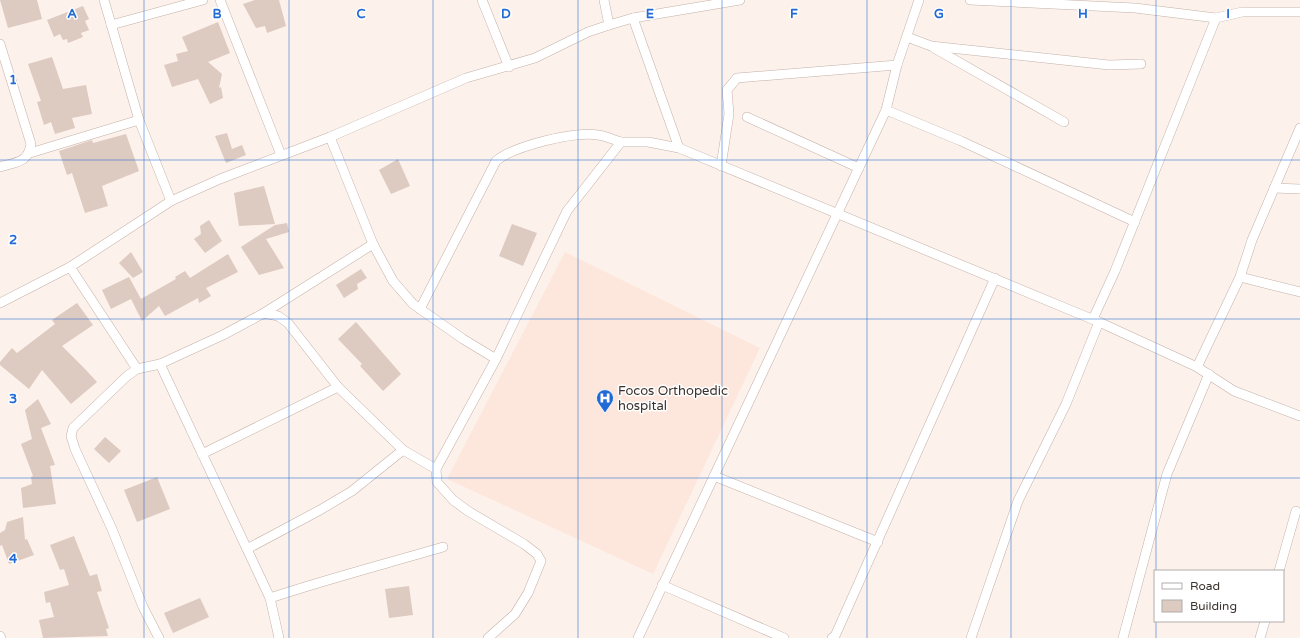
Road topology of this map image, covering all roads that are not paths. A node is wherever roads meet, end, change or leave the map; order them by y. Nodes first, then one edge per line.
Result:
1 (104, 0) edge
2 (203, 0) edge
3 (220, 0) edge
4 (482, 0) edge
5 (604, 0) edge
6 (740, 0) edge
7 (919, 0) edge
8 (970, 0) edge
9 (1300, 12) edge
10 (633, 18) junction
11 (1216, 18) junction
12 (111, 25) junction
13 (609, 25) junction
14 (907, 37) junction
15 (0, 44) edge
16 (931, 46) junction
17 (1141, 64) dead end
18 (897, 65) junction
19 (509, 67) junction
20 (886, 110) junction
21 (747, 117) dead end
22 (139, 120) junction
23 (1064, 122) dead end
24 (1300, 128) edge
25 (330, 137) junction
26 (622, 142) junction
27 (679, 148) junction
28 (30, 153) junction
29 (281, 155) junction
30 (721, 166) junction
31 (0, 167) edge
32 (859, 168) junction
33 (1274, 188) junction
34 (1300, 189) edge
35 (170, 201) junction
36 (837, 215) junction
37 (1135, 222) junction
38 (373, 244) junction
39 (70, 267) junction
40 (1240, 277) junction
41 (996, 278) junction
42 (1300, 292) edge
43 (0, 303) edge
44 (420, 309) junction
45 (264, 313) junction
46 (1096, 320) junction
47 (496, 359) junction
48 (160, 364) junction
49 (1198, 367) junction
50 (137, 369) junction
51 (1208, 374) junction
52 (338, 387) junction
53 (1300, 416) edge
54 (403, 450) junction
55 (202, 454) junction
56 (436, 469) junction
57 (714, 476) junction
58 (1296, 511) dead end
59 (878, 542) junction
60 (442, 547) dead end
61 (247, 549) junction
62 (1279, 570) edge
63 (662, 585) junction
64 (270, 598) junction
65 (1265, 622) edge
66 (159, 638) edge
67 (279, 638) edge
68 (488, 638) edge
69 (638, 638) edge
70 (784, 638) edge
71 (832, 638) edge
72 (970, 638) edge
73 (1123, 638) edge
74 (1260, 638) edge

1 - 12 street
2 - 12 street
3 - 29 street
4 - 19 street
5 - 13 street
6 - 10 street
7 - 14 street
8 - 11 street
9 - 11 street
10 - 13 street
10 - 27 street
11 - 37 street
12 - 22 street
13 - 19 street
14 - 16 street
14 - 18 street
15 - 28 street
16 - 17 street
16 - 23 street
18 - 20 street
18 - 30 street
19 - 25 street
20 - 32 street
20 - 37 street
21 - 32 street
22 - 28 street
22 - 35 street
24 - 33 street
25 - 29 street
25 - 38 street
26 - 27 street
26 - 44 street
26 - 47 street
27 - 30 street
28 - 31 street
29 - 35 street
30 - 36 street
32 - 36 street
33 - 34 street
33 - 40 street
35 - 39 street
36 - 41 street
36 - 57 street
37 - 46 street
38 - 44 street
38 - 45 street
39 - 43 street
39 - 50 street
40 - 42 street
40 - 49 street
41 - 46 street
41 - 59 street
44 - 47 street
45 - 48 street
45 - 52 street
46 - 49 street
46 - 72 street
47 - 56 street
48 - 50 street
48 - 55 street
49 - 51 street
50 - 66 street
51 - 53 street
51 - 73 street
52 - 54 street
52 - 55 street
54 - 56 street
54 - 61 street
55 - 61 street
56 - 68 street
57 - 59 street
57 - 63 street
58 - 62 street
59 - 71 street
60 - 64 street
61 - 64 street
63 - 69 street
63 - 70 street
64 - 67 street
65 - 74 street

